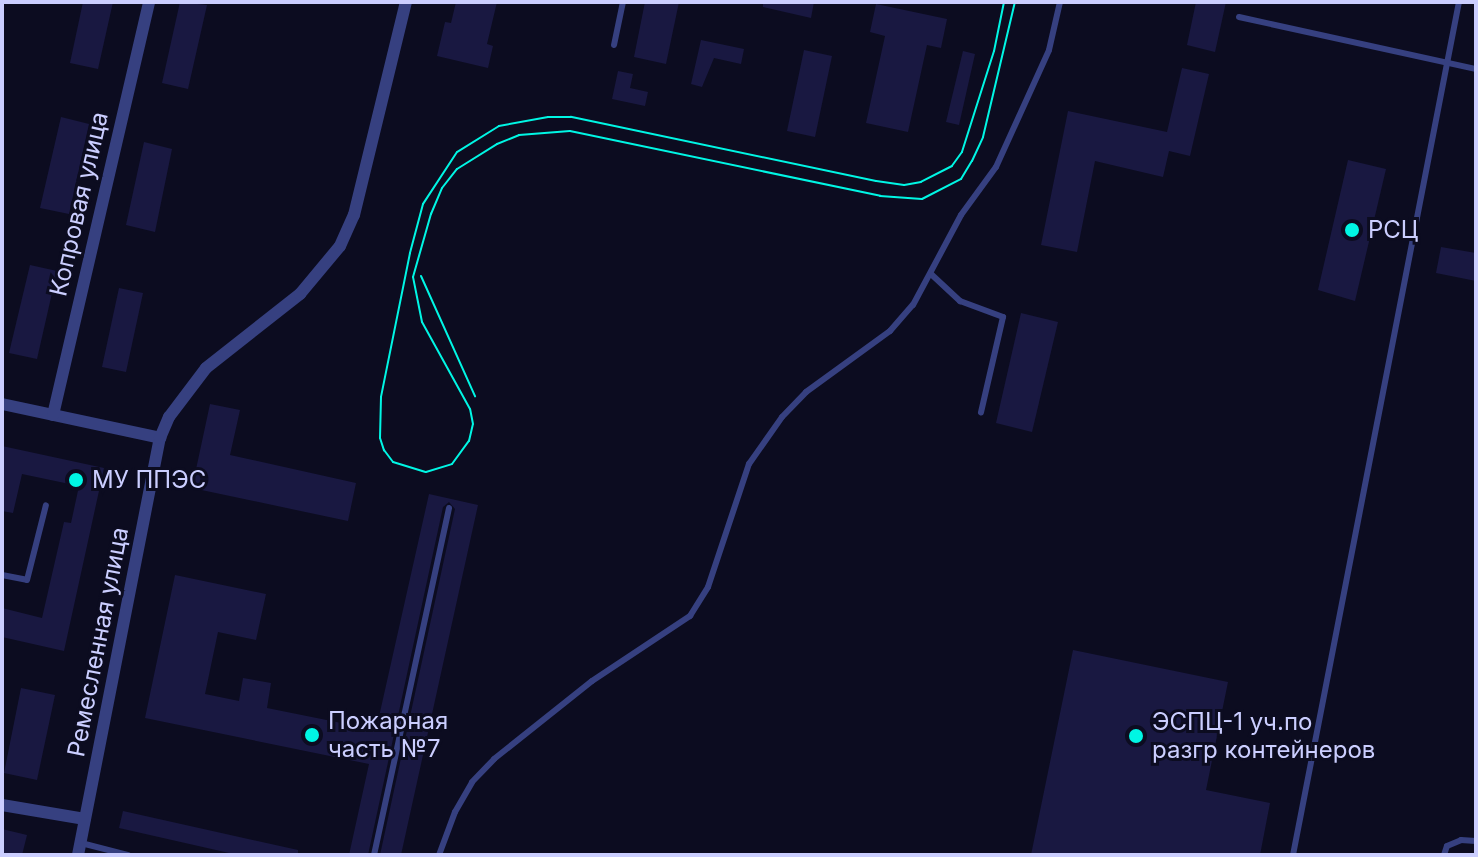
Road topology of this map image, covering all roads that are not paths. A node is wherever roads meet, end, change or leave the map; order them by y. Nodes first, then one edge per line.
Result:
1 (149, 2) edge
2 (406, 2) edge
3 (623, 2) edge
4 (1060, 2) edge
5 (1459, 2) edge
6 (1239, 17) dead end
7 (614, 45) dead end
8 (1447, 62) junction
9 (1476, 69) edge
10 (931, 274) junction
11 (2, 404) edge
12 (981, 412) dead end
13 (53, 415) junction
14 (160, 438) junction
15 (46, 505) dead end
16 (449, 508) dead end
17 (2, 575) edge
18 (2, 805) edge
19 (85, 819) junction
20 (1476, 841) edge
21 (79, 849) edge
22 (128, 855) edge
23 (374, 855) edge
24 (439, 855) edge
25 (1293, 855) edge
26 (1444, 855) edge

1 - 13 street, Копровая улица
2 - 14 street, Ремесленная улица
3 - 7 lane
4 - 10 lane
5 - 8 lane
6 - 8 lane
8 - 9 lane
8 - 25 lane
10 - 12 lane
10 - 24 lane
11 - 13 street
13 - 14 street
14 - 19 street, Ремесленная улица
15 - 17 lane
16 - 23 lane
18 - 19 street
19 - 21 street, Ремесленная улица
20 - 26 lane
21 - 22 lane

